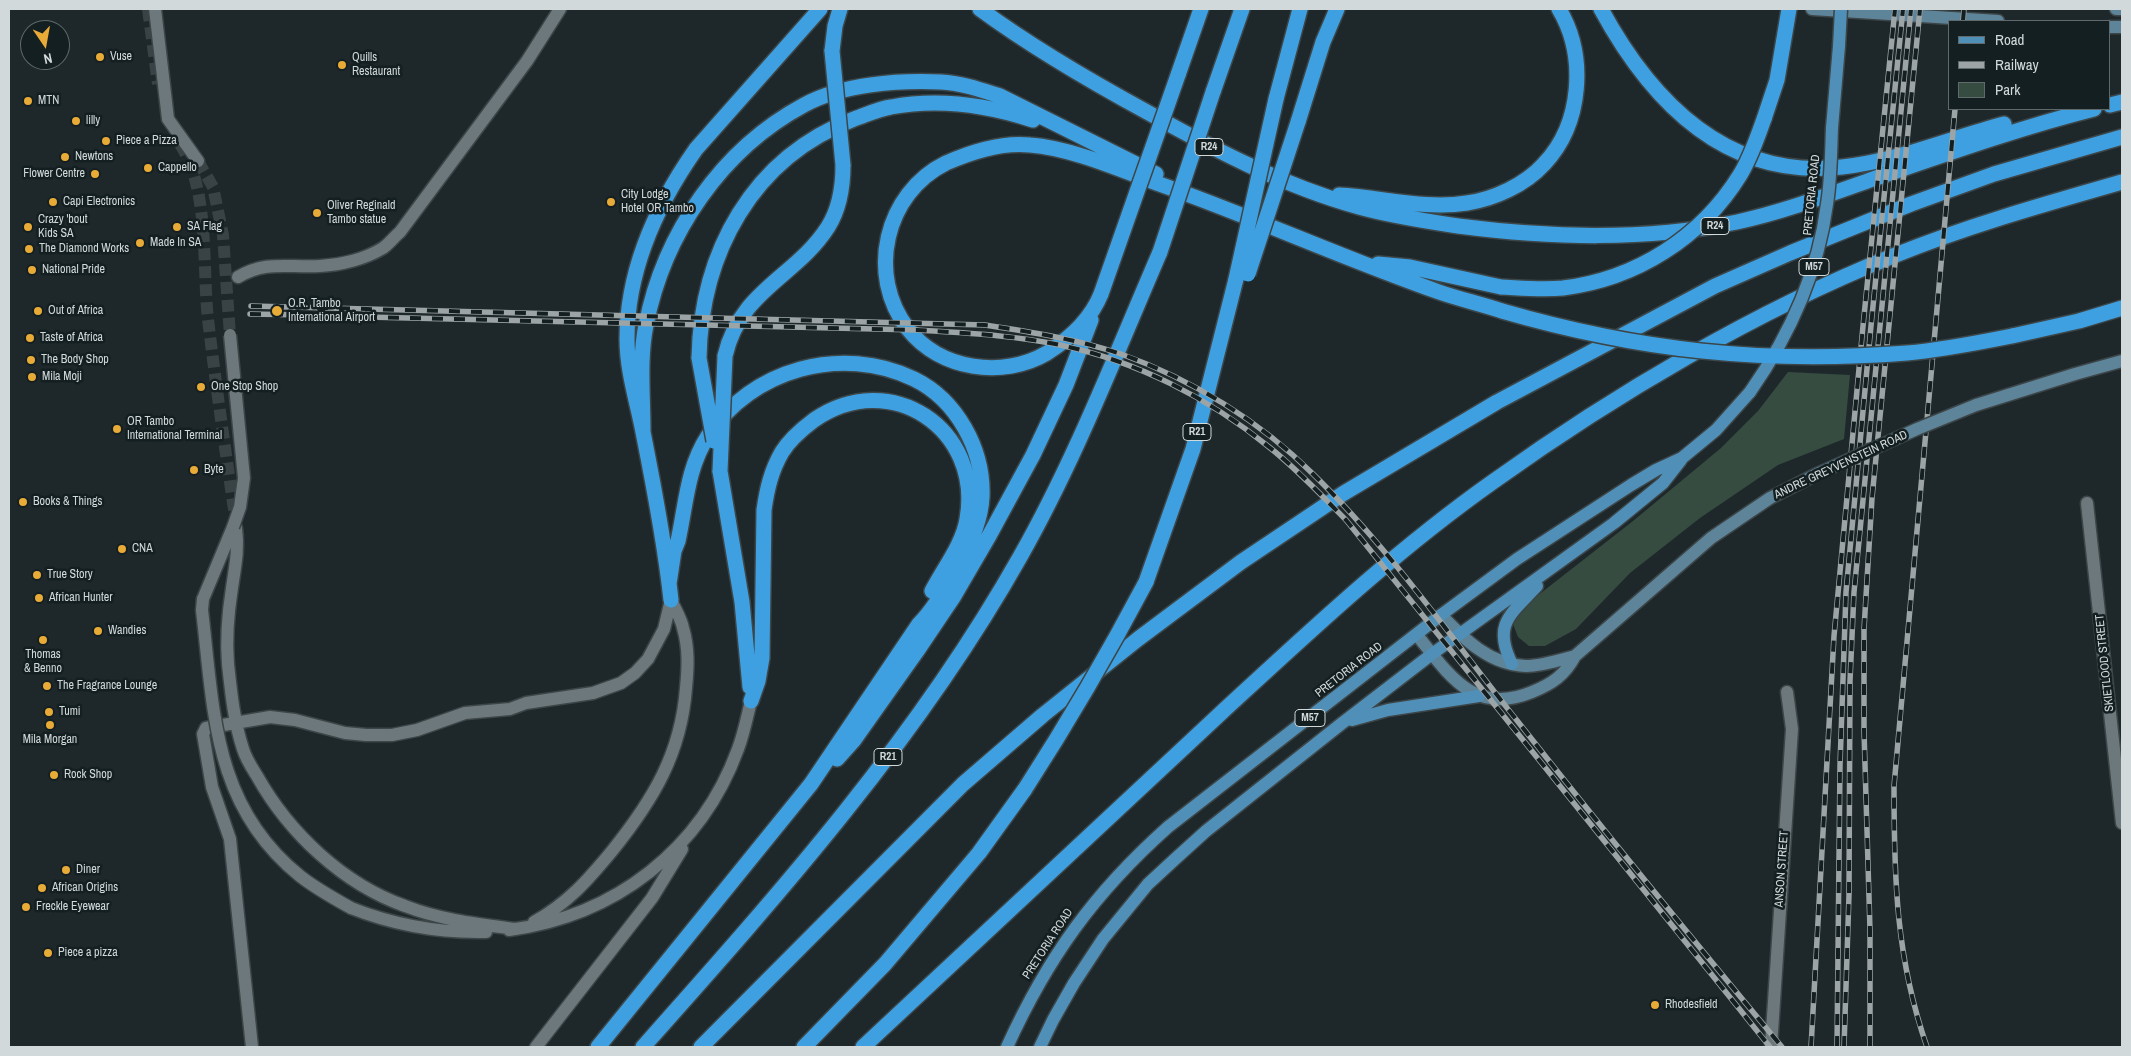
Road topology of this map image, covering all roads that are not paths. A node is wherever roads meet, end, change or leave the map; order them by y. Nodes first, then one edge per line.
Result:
1 (155, 9) edge
2 (560, 9) edge
3 (820, 9) edge
4 (840, 9) edge
5 (980, 9) edge
6 (1201, 9) edge
7 (1242, 9) edge
8 (1300, 9) edge
9 (1337, 9) edge
10 (1559, 9) edge
11 (1601, 9) edge
12 (1789, 9) edge
13 (1812, 9) edge
14 (1841, 9) edge
15 (2116, 9) edge
16 (2122, 9) edge
17 (1982, 20) edge
18 (2071, 110) edge
19 (2090, 110) edge
20 (1077, 134) junction
21 (2122, 137) edge
22 (198, 161) tunnel mouth
23 (2122, 182) edge
24 (1323, 194) junction
25 (1218, 205) junction
26 (1367, 265) junction
27 (1242, 276) junction
28 (238, 277) dead end
29 (1099, 299) junction
30 (2122, 308) edge
31 (230, 335) tunnel mouth
32 (2122, 361) edge
33 (643, 431) junction
34 (1682, 458) junction
35 (720, 471) junction
36 (2087, 503) dead end
37 (236, 528) tunnel mouth
38 (1558, 565) junction
39 (669, 584) junction
40 (671, 600) junction
41 (1441, 615) junction
42 (919, 624) junction
43 (1416, 635) junction
44 (1460, 635) junction
45 (1432, 654) junction
46 (1575, 656) junction
47 (1512, 664) junction
48 (1787, 692) dead end
49 (1479, 696) junction
50 (751, 701) junction
51 (236, 722) junction
52 (1341, 724) junction
53 (811, 784) junction
54 (2122, 816) edge
55 (2122, 823) edge
56 (688, 838) junction
57 (521, 928) junction
58 (252, 1047) edge
59 (536, 1047) edge
60 (598, 1047) edge
61 (643, 1047) edge
62 (701, 1047) edge
63 (804, 1047) edge
64 (863, 1047) edge
65 (1007, 1047) edge
66 (1040, 1047) edge
67 (1771, 1047) edge

1 - 22 street
2 - 28 street
3 - 33 highway
4 - 35 highway, bridge
5 - 24 highway, R24
6 - 29 highway, bridge
7 - 61 highway, R21, bridge
8 - 27 highway, bridge
9 - 27 highway, bridge
10 - 24 highway
11 - 18 highway
12 - 26 highway, bridge
13 - 17 main road
14 - 34 main road, PRETORIA ROAD / M57, bridge
15 - 16 main road
19 - 24 highway, R24
20 - 25 highway
20 - 33 highway
20 - 35 highway, bridge
21 - 62 highway
23 - 64 highway
25 - 26 highway
25 - 29 highway
26 - 30 highway, bridge
27 - 63 highway, R21, bridge
29 - 53 highway
31 - 57 street, bridge
32 - 46 main road, ANDRE GREYVENSTEIN ROAD, bridge
33 - 39 highway
34 - 38 main road, PRETORIA ROAD / M57
34 - 41 main road, PRETORIA ROAD / M57
35 - 50 highway
36 - 54 street, SKIETLOOD STREET
37 - 51 street
38 - 44 main road, PRETORIA ROAD / M57
38 - 47 main road
39 - 40 highway
39 - 42 highway
40 - 51 street
40 - 57 street
41 - 43 main road, PRETORIA ROAD / M57
41 - 44 main road, ANDRE GREYVENSTEIN ROAD
42 - 50 highway
42 - 53 highway
43 - 45 main road, ANDRE GREYVENSTEIN ROAD
43 - 65 main road, PRETORIA ROAD / M57
44 - 45 main road, PRETORIA ROAD / M57
44 - 47 main road, ANDRE GREYVENSTEIN ROAD
45 - 49 main road, ANDRE GREYVENSTEIN ROAD
45 - 52 main road, PRETORIA ROAD / M57
46 - 47 main road, ANDRE GREYVENSTEIN ROAD
46 - 49 main road, ANDRE GREYVENSTEIN ROAD
48 - 67 street, ANSON STREET
49 - 52 main road
50 - 56 street
51 - 57 street
51 - 58 street
52 - 66 main road, PRETORIA ROAD / M57
53 - 60 highway
54 - 55 street, SKIETLOOD STREET
56 - 57 street
56 - 59 street

